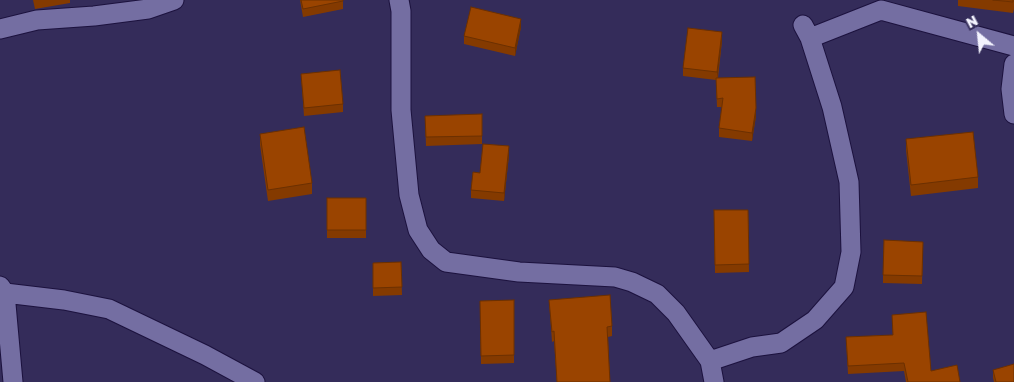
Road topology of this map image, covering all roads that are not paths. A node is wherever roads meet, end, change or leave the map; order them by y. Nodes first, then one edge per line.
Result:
1 (174, 0) edge
2 (398, 0) edge
3 (882, 5) edge
4 (0, 29) edge
5 (1014, 46) edge
6 (1014, 64) edge
7 (1014, 114) edge
8 (3, 290) edge
9 (710, 361) junction
10 (13, 382) edge
11 (255, 382) edge
12 (714, 382) edge

1 - 4 street
2 - 9 street
3 - 5 street
3 - 9 street
6 - 7 street
8 - 10 street
8 - 11 street
9 - 12 street

